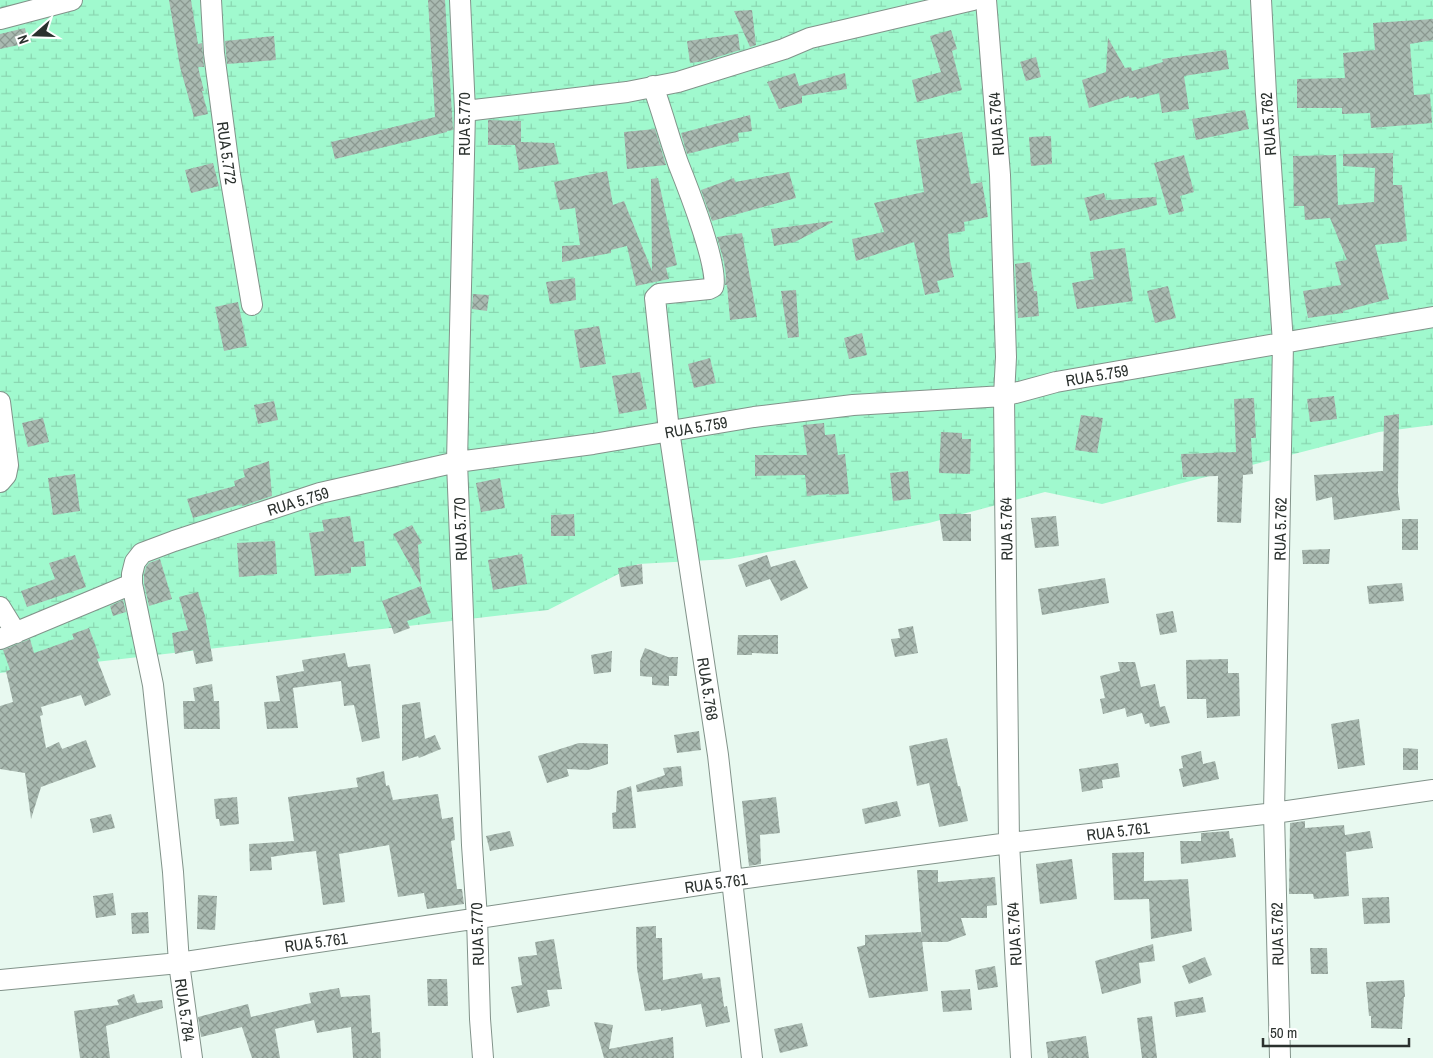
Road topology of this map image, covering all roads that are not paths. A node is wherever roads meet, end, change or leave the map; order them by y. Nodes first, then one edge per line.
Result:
1 (72, 0) edge
2 (211, 0) edge
3 (460, 0) edge
4 (973, 0) edge
5 (986, 0) edge
6 (1261, 0) edge
7 (0, 19) edge
8 (653, 86) junction
9 (465, 111) junction
10 (252, 305) dead end
11 (1433, 318) edge
12 (1283, 343) junction
13 (1004, 396) junction
14 (0, 402) edge
15 (670, 431) junction
16 (457, 462) junction
17 (4, 473) edge
18 (132, 584) junction
19 (0, 606) edge
20 (8, 636) edge
21 (1433, 790) edge
22 (1274, 813) junction
23 (1009, 843) junction
24 (732, 880) junction
25 (477, 918) junction
26 (178, 963) junction
27 (0, 980) edge
28 (192, 1058) edge
29 (483, 1058) edge
30 (752, 1058) edge
31 (1021, 1058) edge
32 (1280, 1058) edge

1 - 7 street
2 - 10 street, RUA 5.772
3 - 9 street, RUA 5.770
4 - 8 street
5 - 13 street, RUA 5.764
6 - 12 street, RUA 5.762
8 - 9 street
8 - 15 street, RUA 5.768
9 - 16 street, RUA 5.770
11 - 12 street, RUA 5.759
12 - 13 street, RUA 5.759
12 - 22 street, RUA 5.762
13 - 15 street, RUA 5.759
13 - 23 street, RUA 5.764
14 - 17 street
15 - 16 street, RUA 5.759
15 - 24 street, RUA 5.768
16 - 18 street, RUA 5.759
16 - 25 street, RUA 5.770
18 - 20 street
18 - 26 street, RUA 5.784
19 - 20 street
21 - 22 street, RUA 5.761
22 - 23 street, RUA 5.761
22 - 32 street, RUA 5.762
23 - 24 street, RUA 5.761
23 - 31 street, RUA 5.764
24 - 25 street, RUA 5.761
24 - 30 street, RUA 5.768
25 - 26 street, RUA 5.761
25 - 29 street, RUA 5.770
26 - 27 street, RUA 5.761
26 - 28 street, RUA 5.784

